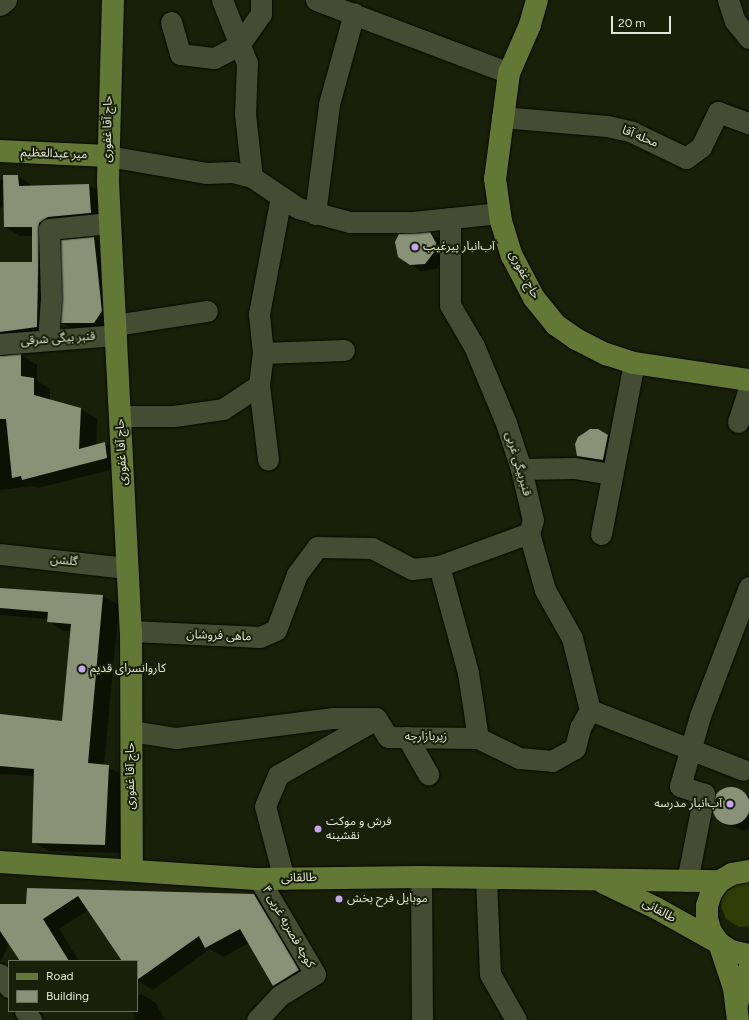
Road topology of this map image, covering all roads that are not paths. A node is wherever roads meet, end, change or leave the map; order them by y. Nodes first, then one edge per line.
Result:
1 (6, 0) edge
2 (104, 0) edge
3 (113, 0) edge
4 (222, 0) edge
5 (261, 0) edge
6 (316, 0) edge
7 (537, 0) edge
8 (728, 0) edge
9 (0, 5) edge
10 (354, 13) junction
11 (171, 22) dead end
12 (110, 35) junction
13 (749, 38) edge
14 (240, 45) junction
15 (509, 73) junction
16 (502, 117) junction
17 (749, 123) edge
18 (0, 151) edge
19 (108, 156) junction
20 (252, 177) junction
21 (281, 197) junction
22 (500, 213) junction
23 (315, 214) junction
24 (450, 218) junction
25 (110, 223) junction
26 (207, 311) dead end
27 (116, 330) junction
28 (48, 340) junction
29 (0, 344) edge
30 (344, 350) dead end
31 (264, 353) junction
32 (634, 363) junction
33 (749, 380) edge
34 (259, 386) junction
35 (749, 389) edge
36 (120, 416) junction
37 (738, 422) dead end
38 (268, 459) dead end
39 (521, 469) junction
40 (613, 474) junction
41 (529, 533) junction
42 (601, 534) dead end
43 (0, 554) edge
44 (439, 566) junction
45 (127, 568) junction
46 (749, 587) edge
47 (131, 631) junction
48 (590, 710) junction
49 (376, 718) junction
50 (131, 731) junction
51 (408, 737) junction
52 (478, 738) junction
53 (690, 749) junction
54 (743, 770) dead end
55 (428, 774) dead end
56 (0, 862) edge
57 (132, 870) junction
58 (748, 870) edge
59 (421, 877) junction
60 (259, 879) junction
61 (284, 879) junction
62 (486, 879) junction
63 (598, 880) junction
64 (687, 881) junction
65 (720, 882) junction
66 (719, 943) junction
67 (749, 968) edge
68 (0, 974) edge
69 (8, 986) edge
70 (737, 1014) edge
71 (257, 1020) edge
72 (422, 1020) edge
73 (516, 1020) edge

1 - 9 street
2 - 12 main road, حاج آقا غفوری
3 - 12 main road, حاج آقا غفوری
4 - 14 street
5 - 14 street
6 - 10 street
7 - 15 main road, حاج غفوری
8 - 13 street
10 - 15 street
10 - 23 street
11 - 14 street
12 - 19 main road, حاج آقا غفوری
14 - 20 street
15 - 16 main road, حاج غفوری
16 - 17 street, محله آقا
16 - 22 main road, حاج غفوری
18 - 19 main road, میر عبدالعظیم
19 - 20 street
19 - 25 main road, حاج آقا غفوری
20 - 21 street
21 - 23 street
21 - 31 street
22 - 24 street
22 - 32 main road, حاج غفوری
23 - 24 street
24 - 39 street, قنبربیگی غربی
25 - 27 main road, حاج آقا غفوری
25 - 28 street
26 - 27 street, قنبر بیگی شرقی
27 - 28 street, قنبر بیگی شرقی
27 - 36 main road, حاج آقا غفوری
28 - 29 street, قنبر بیگی شرقی
30 - 31 street
31 - 34 street
32 - 33 main road, حاج غفوری
32 - 40 street
34 - 36 street
34 - 38 street
35 - 37 street
36 - 45 main road, حاج آقا غفوری
39 - 40 street
39 - 41 street, قنبربیگی غربی
40 - 42 street
41 - 44 street, ماهی فروشان
41 - 48 street, قنبربیگی غربی
43 - 45 street, گلشن
44 - 47 street, ماهی فروشان
44 - 52 street
45 - 47 main road, حاج آقا غفوری
46 - 53 street
47 - 50 main road, حاج آقا غفوری
48 - 52 street, زیربازارچه
48 - 53 street
49 - 50 street
49 - 51 street, زیربازارچه
49 - 61 street
50 - 57 main road, حاج آقا غفوری
51 - 52 street, زیربازارچه
51 - 55 street
53 - 54 street
53 - 64 street
56 - 57 main road, طالقانی
57 - 60 main road, طالقانی
58 - 65 main road
59 - 61 main road, طالقانی
59 - 62 main road, طالقانی
59 - 72 street
60 - 61 main road, طالقانی
60 - 71 street, کوچه قصریه غربی ۴
62 - 63 main road, طالقانی
62 - 73 street
63 - 64 main road, طالقانی
63 - 66 main road, طالقانی
64 - 65 main road, طالقانی
65 - 66 main road
66 - 67 main road, طالقانی
66 - 70 main road
67 - 70 main road
68 - 69 street

